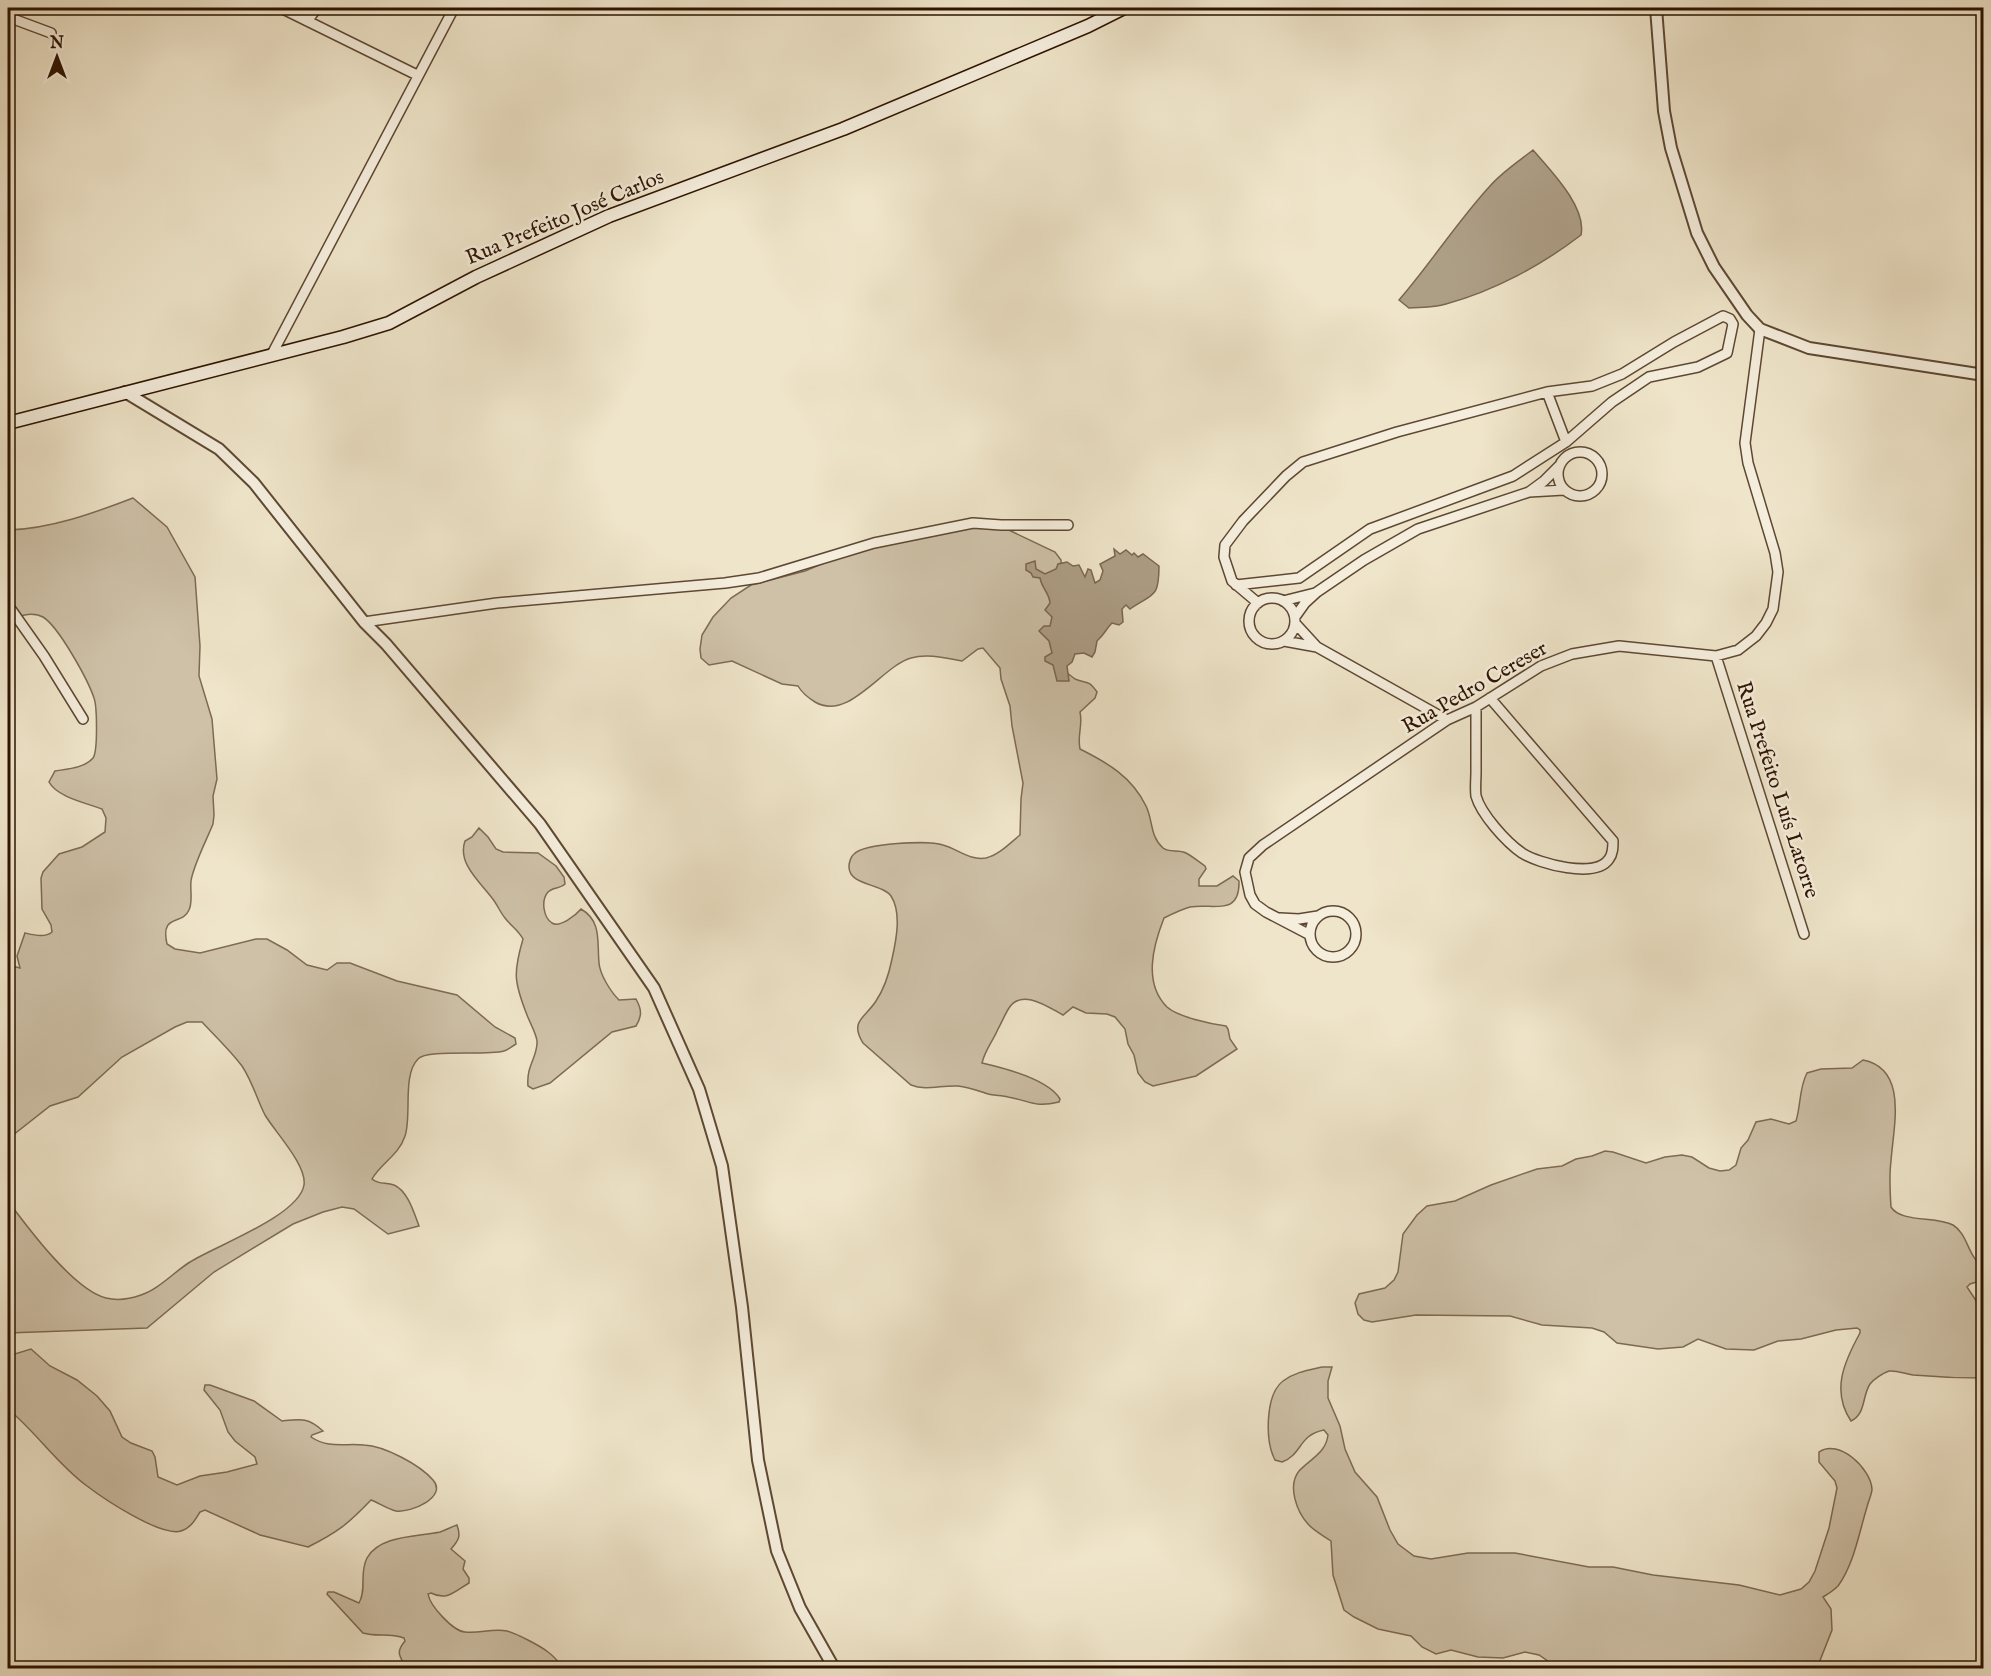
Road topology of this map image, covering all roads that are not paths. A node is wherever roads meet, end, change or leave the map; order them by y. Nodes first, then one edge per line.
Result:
1 (281, 8) edge
2 (317, 8) edge
3 (454, 8) edge
4 (1124, 8) edge
5 (1656, 8) edge
6 (8, 17) edge
7 (307, 21) junction
8 (51, 33) dead end
9 (417, 75) junction
10 (1760, 329) junction
11 (273, 354) junction
12 (1983, 375) edge
13 (125, 392) junction
14 (1547, 392) junction
15 (8, 423) edge
16 (1566, 442) junction
17 (1559, 465) junction
18 (1564, 490) junction
19 (1529, 492) junction
20 (1068, 525) dead end
21 (1236, 585) junction
22 (1317, 592) junction
23 (1283, 601) junction
24 (1258, 603) junction
25 (8, 605) edge
26 (1295, 620) junction
27 (364, 622) junction
28 (1284, 641) junction
29 (1317, 647) junction
30 (1716, 656) junction
31 (1490, 698) junction
32 (1476, 707) junction
33 (83, 719) dead end
34 (1447, 720) junction
35 (1318, 916) junction
36 (1278, 918) junction
37 (1310, 934) junction
38 (1804, 934) dead end
39 (834, 1668) edge

1 - 7 street
2 - 7 street
3 - 9 street
4 - 11 main road, Rua Prefeito José Carlos
5 - 10 street
6 - 8 street
7 - 9 street
9 - 11 street
10 - 12 street
10 - 30 street, Rua Pedro Cereser
11 - 13 main road, Rua Prefeito José Carlos
13 - 15 main road, Rua Prefeito José Carlos
13 - 27 street
14 - 16 street
14 - 16 street
14 - 21 street
16 - 21 street
17 - 18 street
17 - 18 street
17 - 19 street
18 - 19 street
19 - 22 street
20 - 27 street
21 - 24 street
22 - 23 street
22 - 26 street
23 - 24 street
23 - 26 street
24 - 28 street
25 - 33 street
26 - 28 street
26 - 29 street
27 - 39 street
28 - 29 street
29 - 34 street
30 - 31 street, Rua Pedro Cereser
30 - 38 street, Rua Prefeito Luís Latorre
31 - 32 street, Rua Pedro Cereser
31 - 32 street
32 - 34 street, Rua Pedro Cereser
34 - 36 street, Rua Pedro Cereser
35 - 36 street
35 - 37 street
35 - 37 street
36 - 37 street, Rua Pedro Cereser

